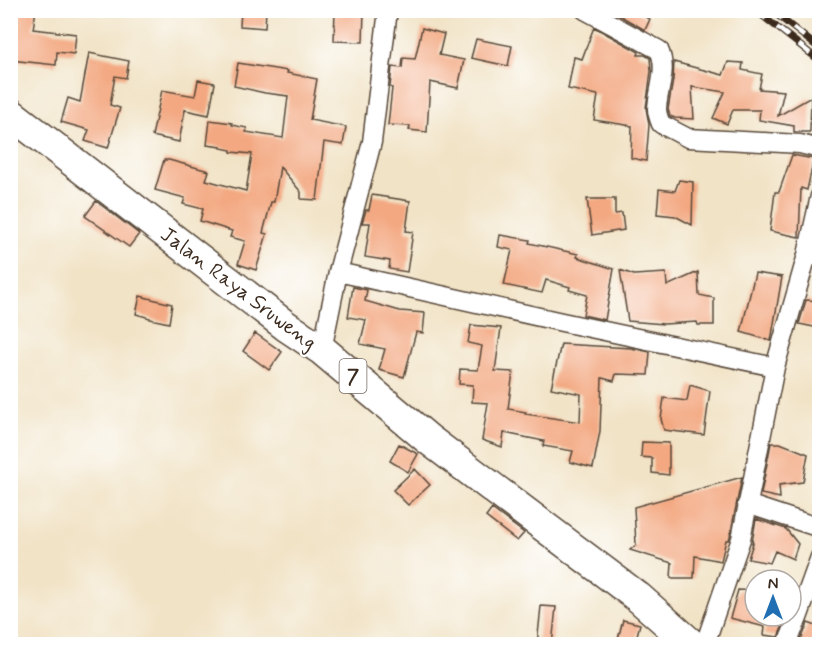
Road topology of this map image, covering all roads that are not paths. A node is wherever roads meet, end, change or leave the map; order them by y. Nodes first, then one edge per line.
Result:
1 (388, 10) edge
2 (585, 10) edge
3 (10, 113) edge
4 (819, 149) edge
5 (819, 196) edge
6 (813, 256) edge
7 (338, 272) junction
8 (322, 350) junction
9 (775, 367) junction
10 (747, 504) junction
11 (819, 528) edge
12 (819, 557) edge
13 (691, 645) edge
14 (705, 645) edge
15 (787, 645) edge

1 - 7 street
2 - 4 street
3 - 8 highway, Jalan Raya Sruweng / 7
5 - 6 street
6 - 9 street
7 - 8 street
7 - 9 street
8 - 13 highway, Jalan Raya Sruweng / 7
9 - 10 street
10 - 11 street
10 - 14 street
12 - 15 street

